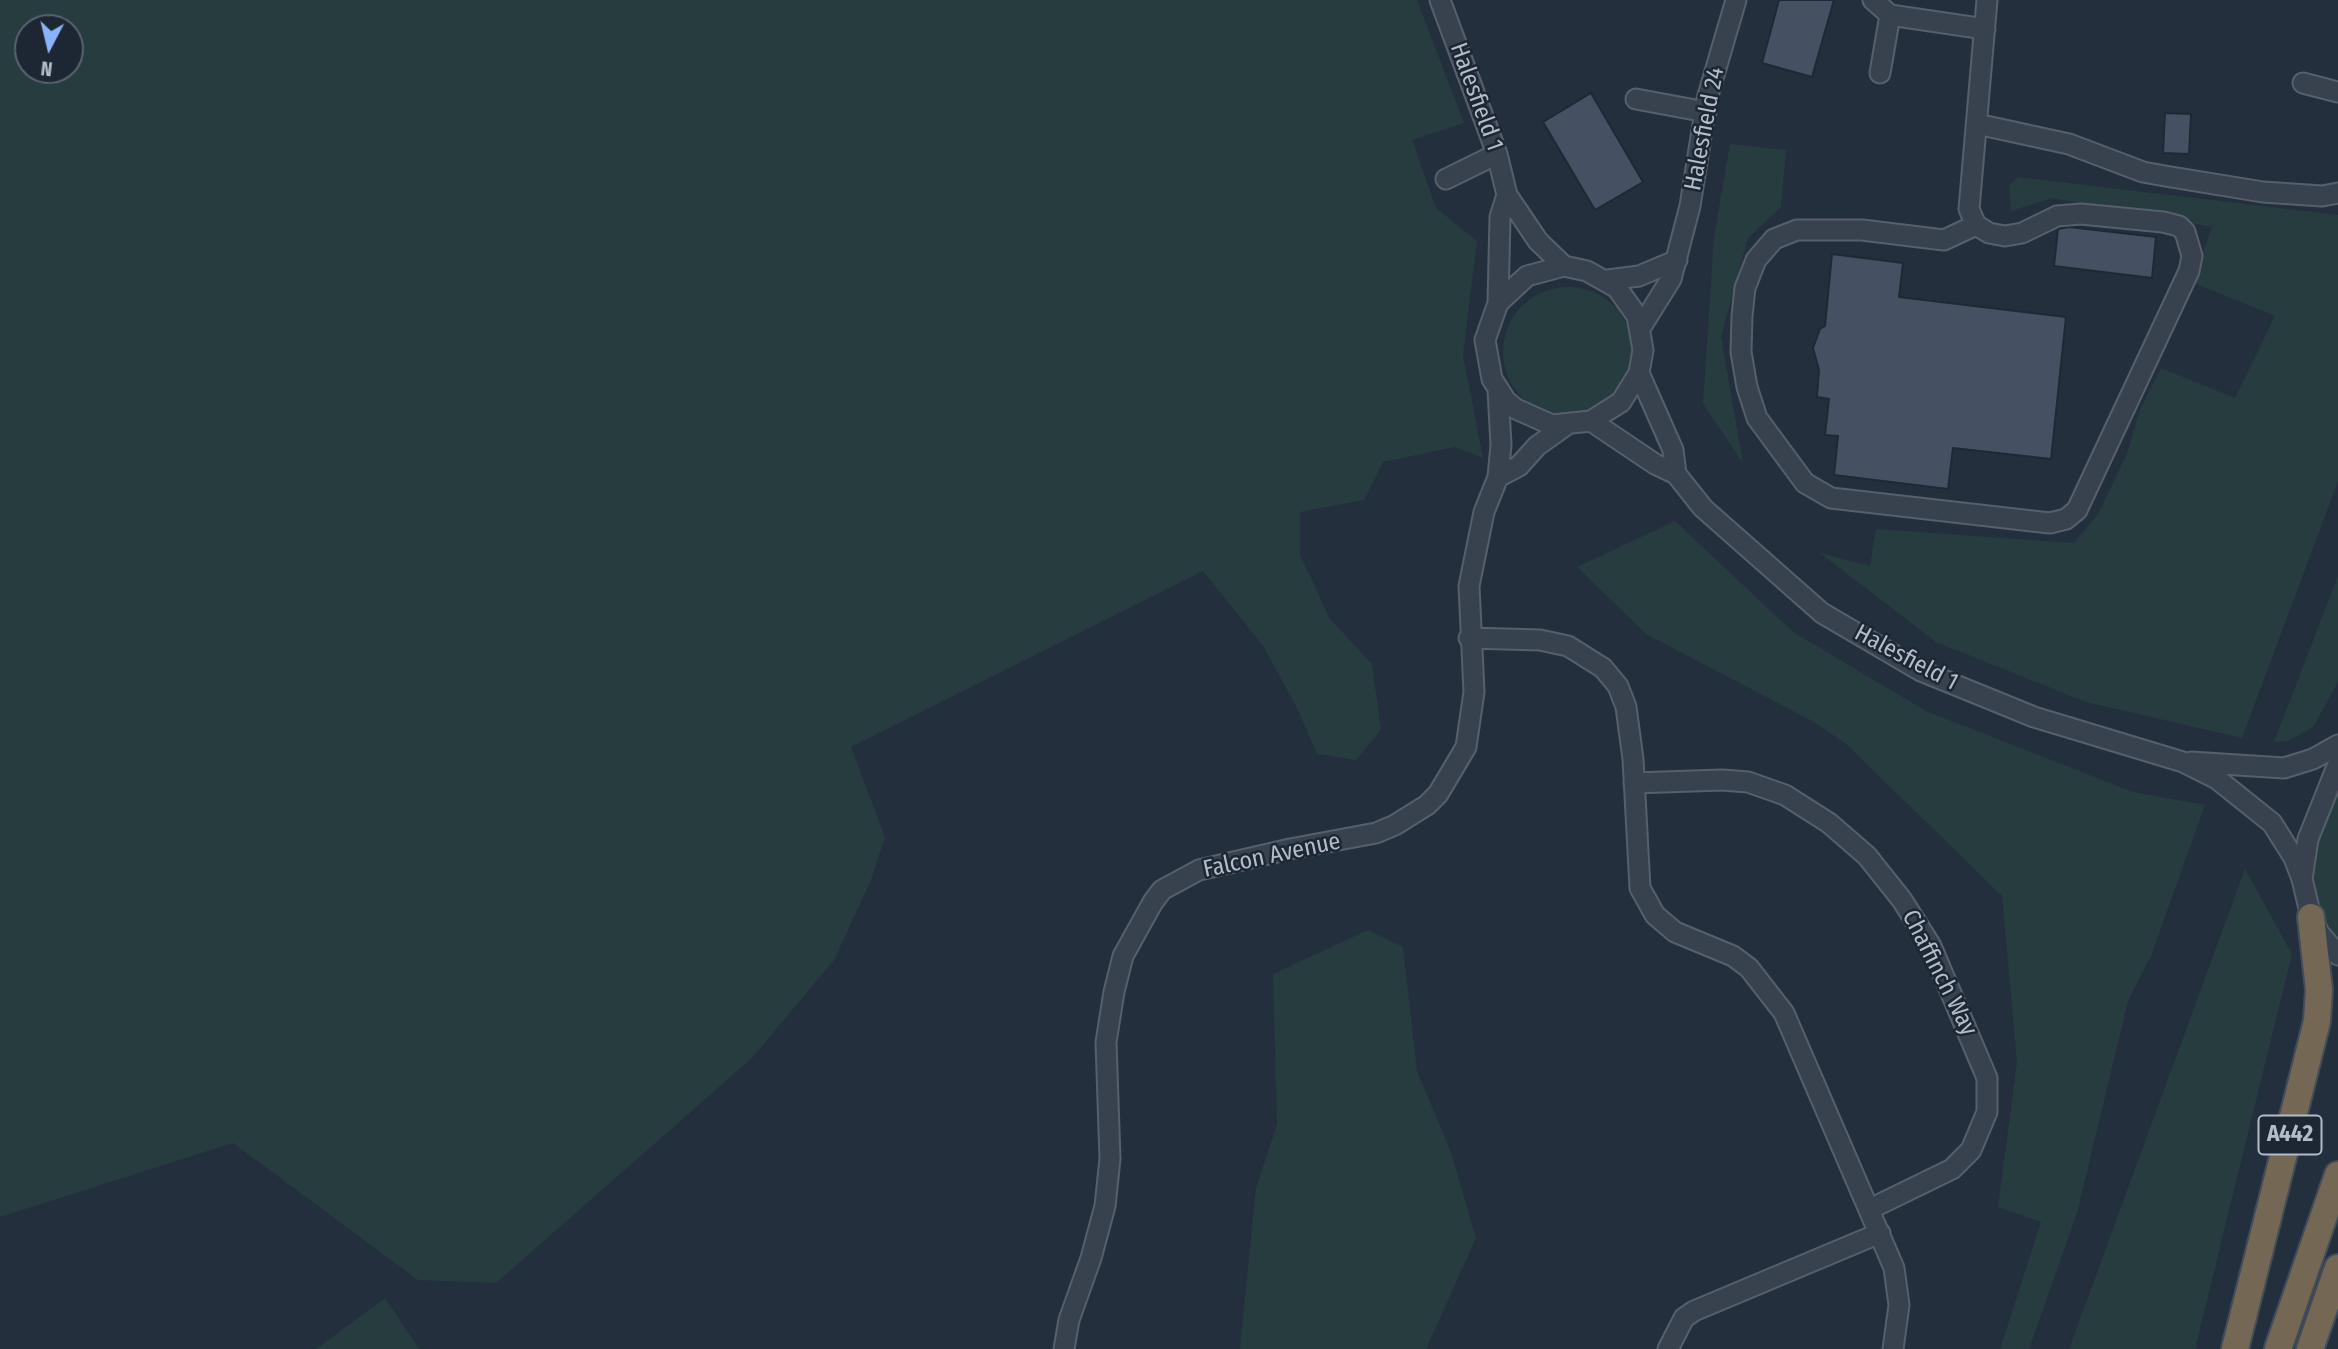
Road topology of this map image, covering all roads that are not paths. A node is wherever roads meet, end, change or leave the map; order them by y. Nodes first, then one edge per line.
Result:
1 (1440, 0) edge
2 (1736, 0) edge
3 (1873, 0) edge
4 (1987, 0) edge
5 (1890, 15) junction
6 (1985, 29) junction
7 (1880, 73) dead end
8 (2303, 83) dead end
9 (2338, 92) edge
10 (1636, 99) dead end
11 (1706, 112) junction
12 (1977, 124) junction
13 (1497, 154) junction
14 (1446, 179) dead end
15 (2338, 193) edge
16 (1507, 195) junction
17 (1976, 225) junction
18 (1677, 260) junction
19 (1564, 266) junction
20 (1608, 280) junction
21 (1498, 303) junction
22 (1641, 327) junction
23 (1639, 373) junction
24 (1498, 390) junction
25 (1591, 421) junction
26 (1565, 426) junction
27 (1676, 474) junction
28 (1498, 477) junction
29 (1469, 638) junction
30 (2338, 745) edge
31 (2183, 762) junction
32 (2338, 764) edge
33 (1634, 783) junction
34 (2302, 879) junction
35 (2311, 917) junction
36 (2338, 955) edge
37 (2338, 1175) edge
38 (1870, 1209) junction
39 (1880, 1234) junction
40 (2338, 1268) edge
41 (1064, 1349) edge
42 (1668, 1349) edge
43 (1894, 1349) edge
44 (2235, 1349) edge
45 (2278, 1349) edge
46 (2310, 1349) edge

1 - 13 street, Halesfield 1
2 - 11 street, Halesfield 24
3 - 5 street
4 - 6 street
5 - 6 street
5 - 7 street
6 - 12 street
8 - 9 street
10 - 11 street
11 - 18 street, Halesfield 24
12 - 15 street
12 - 17 street
13 - 14 street
13 - 16 street, Halesfield 1
16 - 19 street, Halesfield 1
16 - 21 street, Halesfield 1
17 - 17 street
18 - 20 street
18 - 22 street, Halesfield 24
19 - 20 street, Halesfield 1
19 - 21 street, Halesfield 1
20 - 22 street, Halesfield 1
21 - 24 street, Halesfield 1
22 - 23 street, Halesfield 1
23 - 25 street, Halesfield 1
23 - 27 street, Halesfield 1
24 - 26 street, Halesfield 1
24 - 28 street, Falcon Avenue
25 - 26 street, Halesfield 1
25 - 27 street, Halesfield 1
26 - 28 street
27 - 31 street, Halesfield 1
28 - 29 street, Falcon Avenue
29 - 33 street
29 - 41 street, Falcon Avenue
30 - 31 street, Halesfield 1
31 - 34 street, Halesfield 1
32 - 34 street
33 - 38 street
33 - 38 street, Chaffinch Way
34 - 35 street
35 - 36 street
35 - 44 highway, A442
37 - 45 highway, A442
38 - 39 street
39 - 42 street
39 - 43 street
40 - 46 highway

